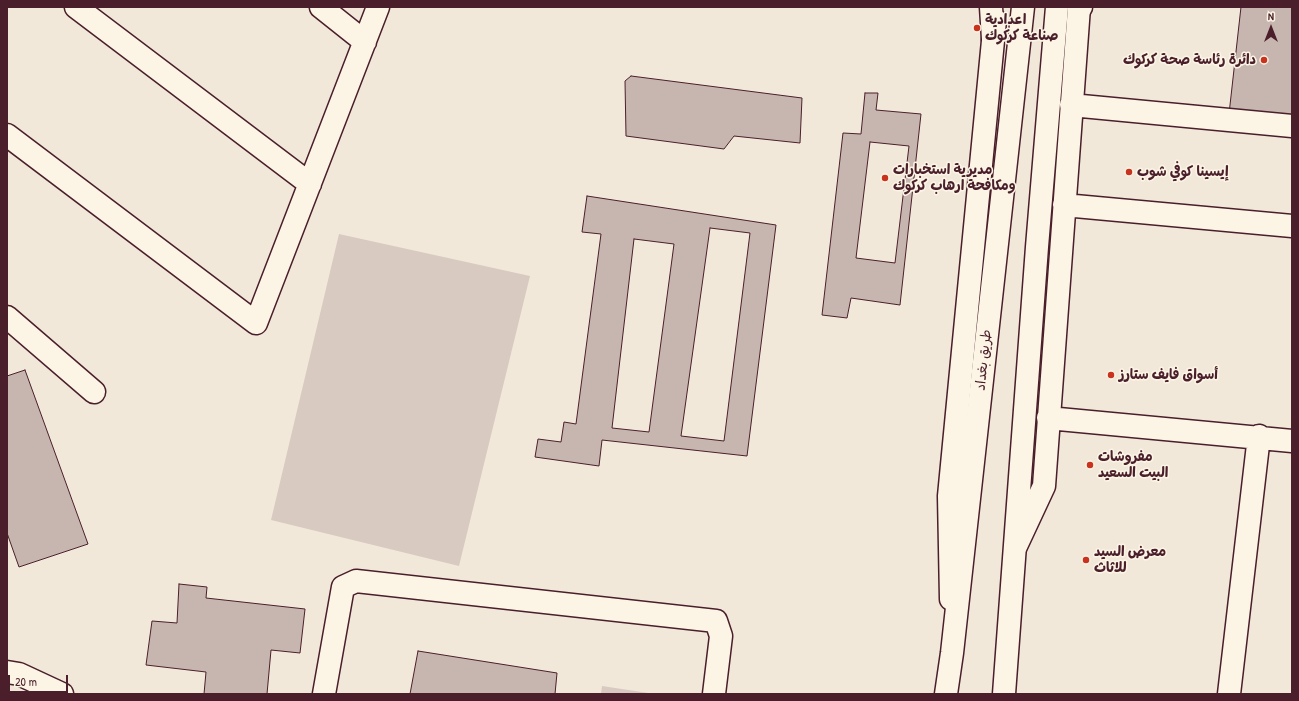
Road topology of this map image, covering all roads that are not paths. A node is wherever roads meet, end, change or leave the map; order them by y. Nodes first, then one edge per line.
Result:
1 (76, 7) edge
2 (321, 7) edge
3 (378, 7) edge
4 (991, 7) edge
5 (997, 7) edge
6 (1057, 7) edge
7 (1079, 8) edge
8 (1022, 17) edge
9 (993, 39) junction
10 (365, 42) junction
11 (1071, 105) junction
12 (1292, 126) edge
13 (7, 135) edge
14 (310, 184) junction
15 (1064, 205) junction
16 (1292, 226) edge
17 (7, 317) edge
18 (94, 392) dead end
19 (1048, 418) junction
20 (1259, 436) junction
21 (1292, 440) edge
22 (1016, 546) junction
23 (952, 653) junction
24 (7, 672) edge
25 (62, 694) edge
26 (324, 694) edge
27 (714, 694) edge
28 (946, 694) edge
29 (1004, 694) edge
30 (1229, 694) edge

1 - 14 street
2 - 10 street
3 - 10 street
4 - 9 street
5 - 9 street
6 - 22 street
7 - 11 street
8 - 23 street, طريق بغداد
9 - 23 street
10 - 14 street
11 - 12 street
11 - 15 street
13 - 14 street
15 - 16 street
15 - 19 street
17 - 18 street
19 - 20 street
19 - 22 street
20 - 21 street
20 - 30 street
22 - 29 street
23 - 28 street, طريق بغداد
24 - 25 street
26 - 27 street

